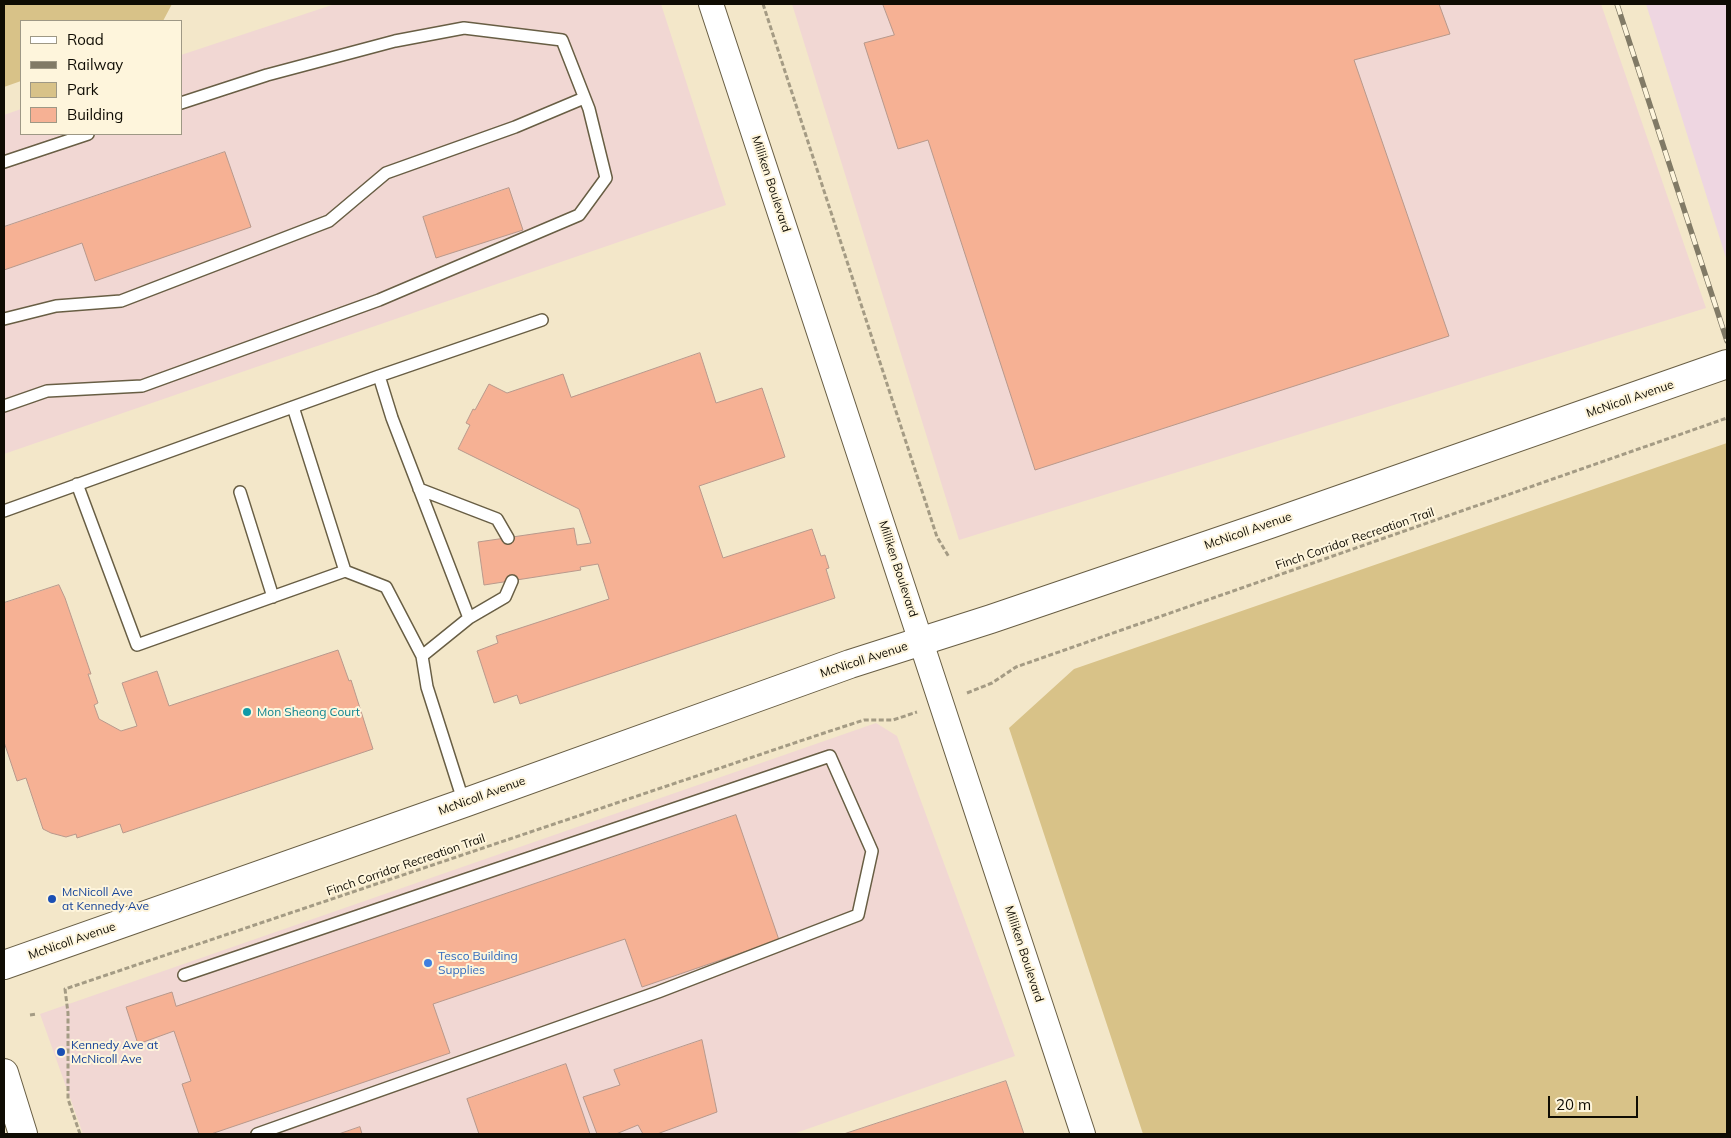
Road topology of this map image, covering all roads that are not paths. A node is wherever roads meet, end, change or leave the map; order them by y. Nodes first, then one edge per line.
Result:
1 (712, 4) edge
2 (584, 98) junction
3 (182, 103) edge
4 (85, 135) edge
5 (4, 162) edge
6 (4, 319) edge
7 (542, 320) dead end
8 (1727, 364) edge
9 (378, 376) junction
10 (4, 406) edge
11 (292, 407) junction
12 (77, 484) junction
13 (419, 489) junction
14 (240, 492) dead end
15 (4, 511) edge
16 (508, 538) dead end
17 (345, 571) junction
18 (512, 580) dead end
19 (273, 597) junction
20 (468, 618) junction
21 (922, 642) junction
22 (422, 656) junction
23 (464, 803) junction
24 (4, 965) edge
25 (184, 975) dead end
26 (4, 1073) edge
27 (23, 1134) edge
28 (257, 1134) edge
29 (1084, 1134) edge

1 - 21 street, Milliken Boulevard
2 - 3 lane
2 - 6 lane
2 - 10 lane
4 - 5 lane
7 - 9 lane
8 - 21 main road, McNicoll Avenue
9 - 11 lane
9 - 13 lane
11 - 12 lane
11 - 17 lane
12 - 15 lane
12 - 19 lane
13 - 16 lane
13 - 20 lane
14 - 19 lane
17 - 19 lane
17 - 22 lane
18 - 20 lane
20 - 22 lane
21 - 23 main road, McNicoll Avenue
21 - 29 street, Milliken Boulevard
22 - 23 lane
23 - 24 main road, McNicoll Avenue
25 - 28 lane
26 - 27 main road

